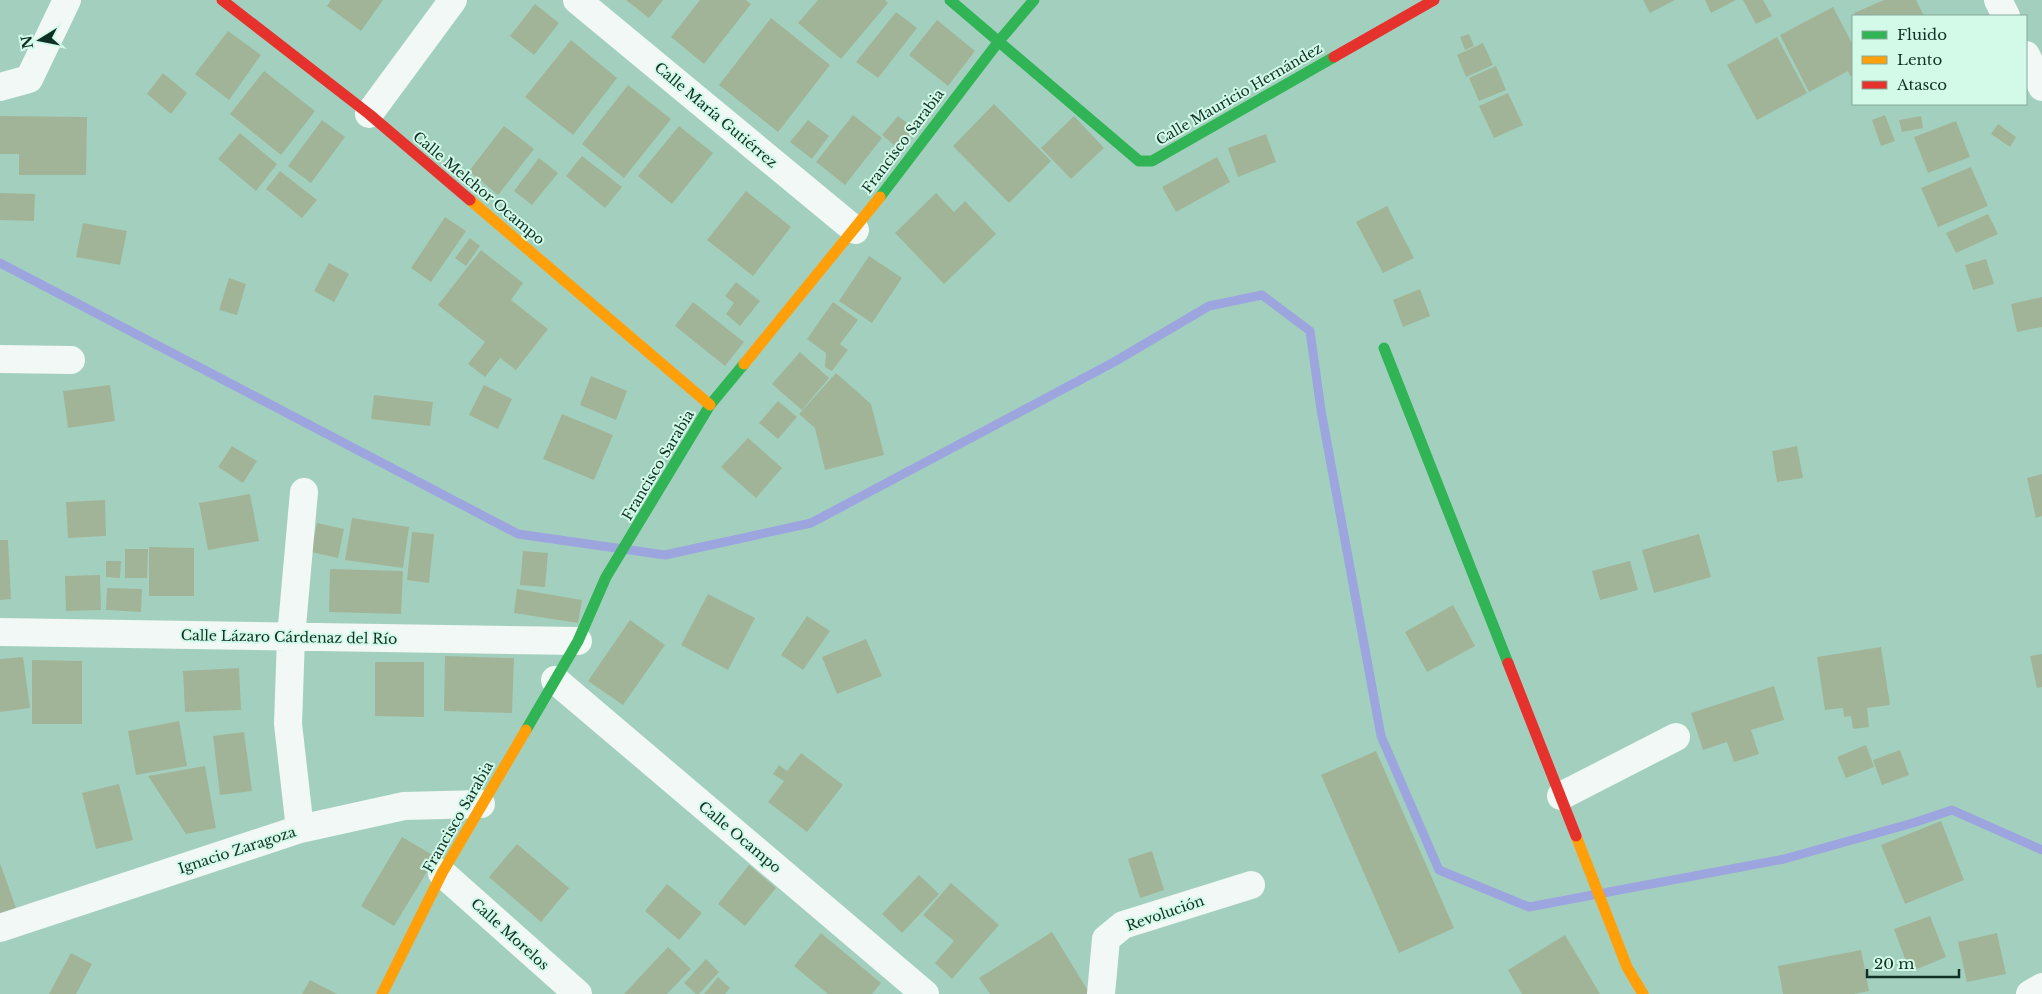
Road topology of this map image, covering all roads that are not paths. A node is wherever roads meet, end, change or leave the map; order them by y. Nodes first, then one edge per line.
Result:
1 (67, 0) edge
2 (222, 0) edge
3 (453, 0) edge
4 (578, 0) edge
5 (950, 0) edge
6 (1034, 0) edge
7 (1434, 0) edge
8 (1998, 0) edge
9 (2006, 15) edge
10 (999, 41) junction
11 (2027, 57) edge
12 (0, 87) edge
13 (2042, 87) edge
14 (369, 114) junction
15 (855, 230) junction
16 (1384, 348) dead end
17 (0, 359) edge
18 (71, 360) dead end
19 (710, 405) junction
20 (304, 492) dead end
21 (0, 632) edge
22 (291, 637) junction
23 (578, 641) junction
24 (555, 680) junction
25 (1676, 737) dead end
26 (1560, 796) junction
27 (481, 804) junction
28 (300, 829) junction
29 (442, 873) junction
30 (1251, 885) dead end
31 (0, 928) edge
32 (2042, 987) edge
33 (382, 994) edge
34 (578, 994) edge
35 (925, 994) edge
36 (1101, 994) edge
37 (1643, 994) edge
38 (2030, 994) edge

1 - 12 street
2 - 14 street, Calle Melchor Ocampo
3 - 14 street
4 - 15 street, Calle María Gutiérrez
5 - 10 street, Calle Mauricio Hernández
6 - 10 street, Francisco Sarabia
7 - 10 street, Calle Mauricio Hernández
8 - 9 street
10 - 15 street, Francisco Sarabia
11 - 13 street
14 - 19 street, Calle Melchor Ocampo
15 - 19 street, Francisco Sarabia
16 - 26 street
17 - 18 street
19 - 23 street, Francisco Sarabia
20 - 22 street
21 - 22 street, Calle Lázaro Cárdenaz del Río
22 - 23 street, Calle Lázaro Cárdenaz del Río
22 - 28 street
23 - 24 street, Francisco Sarabia
24 - 27 street, Francisco Sarabia
24 - 35 street, Calle Ocampo
25 - 26 street
26 - 37 street
27 - 28 street, Ignacio Zaragoza
27 - 29 street, Francisco Sarabia
28 - 31 street, Ignacio Zaragoza
29 - 33 street, Francisco Sarabia
29 - 34 street, Calle Morelos
30 - 36 street, Revolución
32 - 38 street

